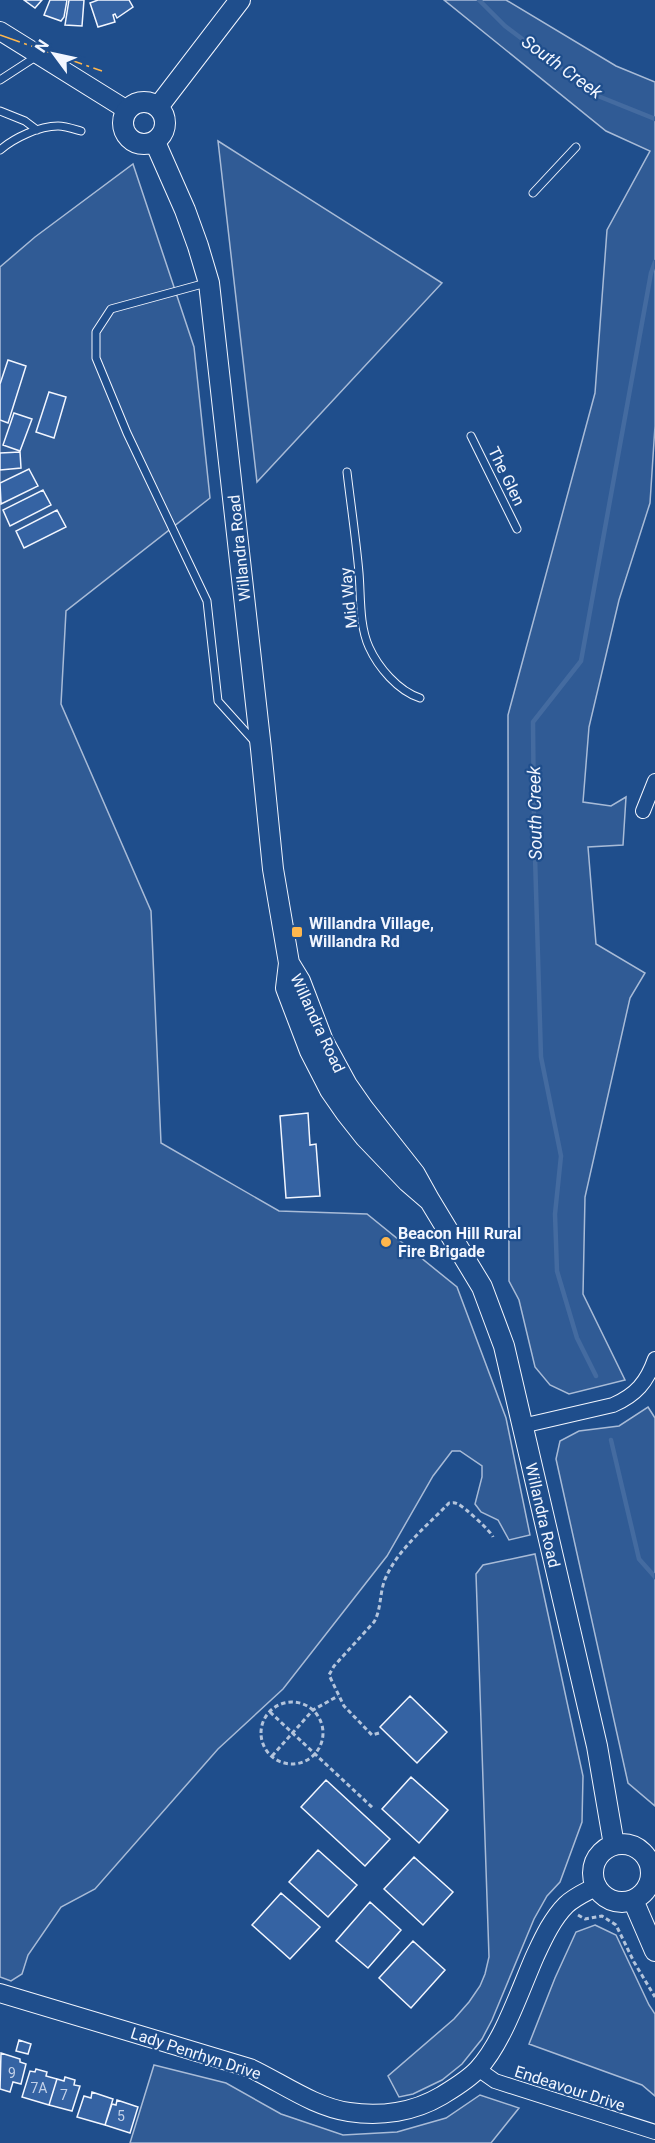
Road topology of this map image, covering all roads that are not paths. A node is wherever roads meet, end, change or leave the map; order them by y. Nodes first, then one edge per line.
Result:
1 (240, 0) edge
2 (0, 31) edge
3 (39, 54) junction
4 (0, 80) edge
5 (158, 107) junction
6 (127, 110) junction
7 (0, 111) edge
8 (37, 130) junction
9 (81, 131) dead end
10 (155, 142) junction
11 (576, 147) dead end
12 (0, 150) edge
13 (533, 193) dead end
14 (208, 283) junction
15 (471, 436) dead end
16 (347, 472) dead end
17 (518, 529) dead end
18 (420, 698) dead end
19 (261, 749) junction
20 (655, 781) edge
21 (643, 811) dead end
22 (655, 1359) edge
23 (522, 1426) junction
24 (614, 1845) junction
25 (653, 1863) edge
26 (597, 1886) junction
27 (633, 1900) junction
28 (655, 1951) edge
29 (0, 1993) edge
30 (478, 2070) junction
31 (655, 2132) edge

1 - 5 main road
2 - 3 street
3 - 4 lane
3 - 6 street
5 - 6 main road
5 - 10 main road
6 - 10 main road
7 - 8 lane
8 - 9 lane
8 - 12 lane
10 - 14 main road, Willandra Road
11 - 13 lane
14 - 19 main road, Willandra Road
14 - 19 lane
15 - 17 lane, The Glen
16 - 18 lane, Mid Way
19 - 23 main road, Willandra Road
20 - 21 street
22 - 23 street
23 - 24 main road, Willandra Road
24 - 25 main road
24 - 26 main road
25 - 27 main road
26 - 27 main road
26 - 30 street, Lady Penrhyn Drive
27 - 28 main road
29 - 30 street, Lady Penrhyn Drive
30 - 31 street, Endeavour Drive

